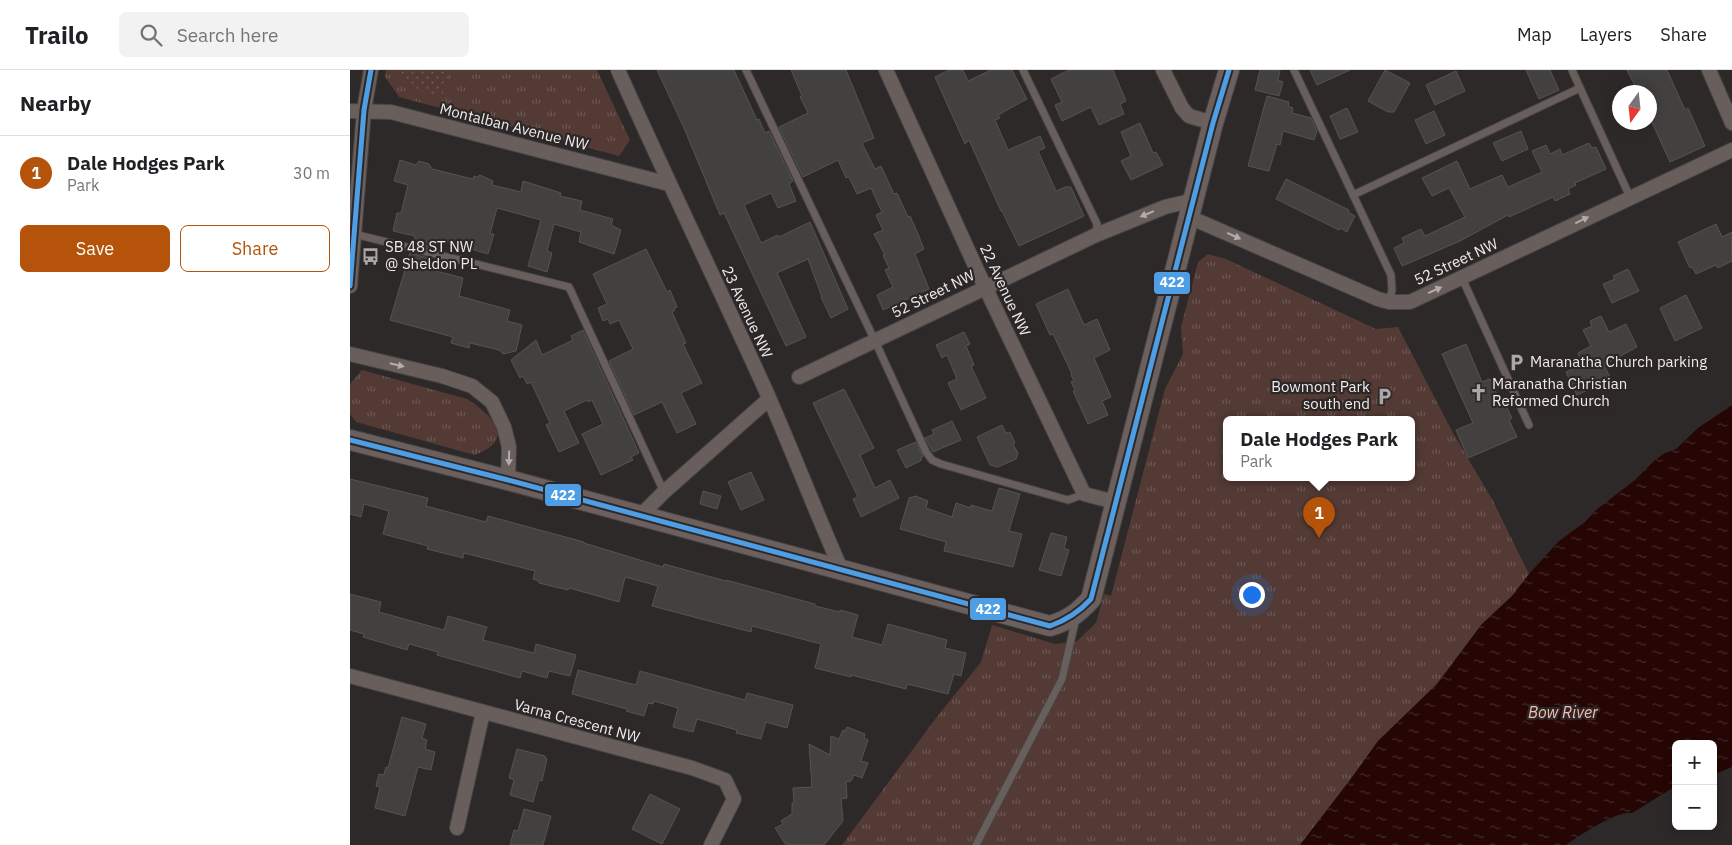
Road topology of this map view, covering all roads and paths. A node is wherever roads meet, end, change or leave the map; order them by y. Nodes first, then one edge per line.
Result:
1 (371, 70) edge
2 (618, 70) edge
3 (746, 70) edge
4 (887, 70) edge
5 (1023, 70) edge
6 (1163, 70) edge
7 (1229, 70) edge
8 (1294, 70) edge
9 (1572, 70) edge
10 (1708, 70) edge
11 (1580, 88) junction
12 (357, 111) edge
13 (1213, 123) junction
14 (1732, 123) edge
15 (1732, 150) edge
16 (669, 184) junction
17 (1353, 195) junction
18 (1630, 197) junction
19 (1191, 209) junction
20 (1096, 235) junction
21 (352, 240) edge
22 (1462, 278) junction
23 (350, 286) edge
24 (985, 287) junction
25 (1389, 302) junction
26 (876, 341) junction
27 (350, 354) edge
28 (799, 377) dead end
29 (769, 399) junction
30 (1529, 425) dead end
31 (350, 440) edge
32 (508, 480) junction
33 (664, 492) junction
34 (1084, 494) junction
35 (1115, 502) junction
36 (640, 516) junction
37 (841, 569) junction
38 (1077, 614) junction
39 (350, 676) edge
40 (483, 712) junction
41 (457, 828) dead end
42 (711, 845) edge
43 (976, 845) edge

1 - 12 street
2 - 16 street, 23 Avenue NW
3 - 26 lane
4 - 24 street, 22 Avenue NW
5 - 20 lane
6 - 13 street
7 - 13 street
8 - 17 lane
9 - 11 lane
10 - 14 street
11 - 17 lane
11 - 18 lane
12 - 16 street, Montalban Avenue NW
12 - 21 street
13 - 19 street
15 - 18 street, 52 Street NW
16 - 29 street, 23 Avenue NW
17 - 25 lane
22 -> 18 street, 52 Street NW
19 -> 20 street, 52 Street NW
19 -> 25 street, 52 Street NW
19 - 35 street
20 - 24 street, 52 Street NW
21 - 23 street
21 - 33 lane
25 -> 22 street, 52 Street NW
22 - 30 lane
24 - 26 street, 52 Street NW
24 - 34 street, 22 Avenue NW
26 - 28 street, 52 Street NW
26 - 34 lane
27 -> 32 street
29 - 33 street
29 - 37 street, 23 Avenue NW
31 - 32 street
32 - 36 street
33 - 36 street
34 - 35 street
35 - 38 street
36 - 37 street
37 - 38 street
38 - 43 lane
39 - 40 street, Varna Crescent NW
40 - 41 street
40 - 42 street, Varna Crescent NW

